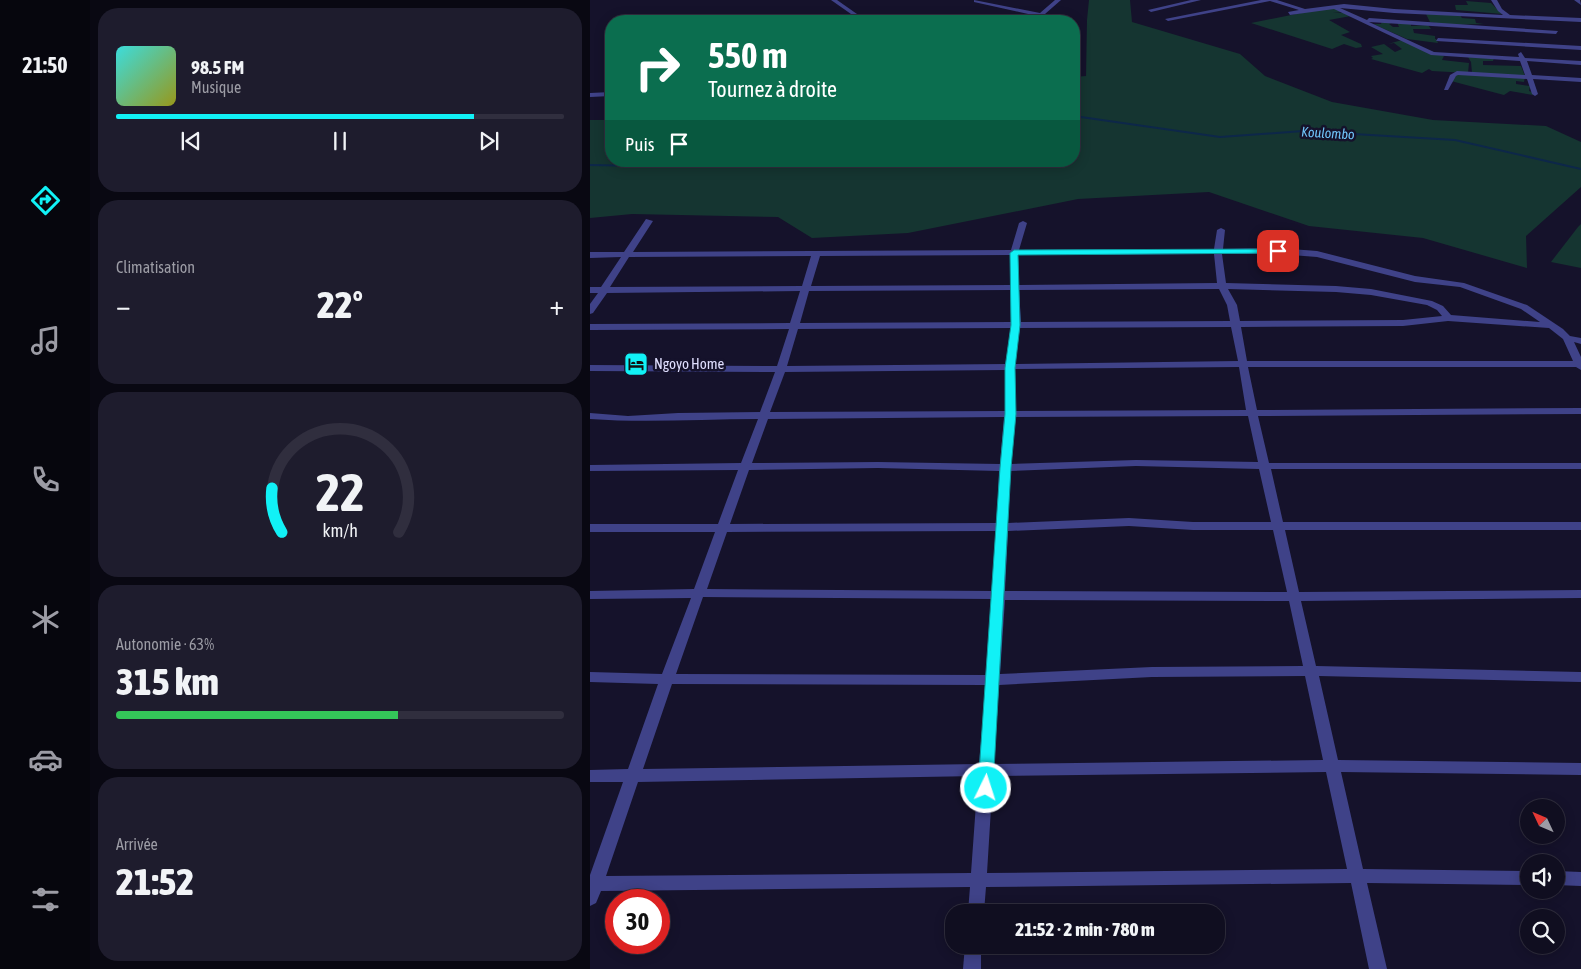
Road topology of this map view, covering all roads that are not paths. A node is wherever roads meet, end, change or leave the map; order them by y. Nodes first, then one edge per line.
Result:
1 (834, 0) edge
2 (1058, 0) edge
3 (1198, 0) edge
4 (1225, 0) edge
5 (1271, 0) edge
6 (1339, 0) edge
7 (1494, 0) edge
8 (1577, 0) edge
9 (976, 1) edge
10 (1581, 3) edge
11 (1238, 6) junction
12 (1331, 6) junction
13 (1344, 6) junction
14 (1421, 8) junction
15 (1151, 10) dead end
16 (1305, 10) junction
17 (1347, 12) junction
18 (1290, 14) dead end
19 (855, 15) edge
20 (1042, 15) joint
21 (1508, 16) junction
22 (1168, 19) dead end
23 (1359, 19) junction
24 (1581, 20) edge
25 (1429, 24) junction
26 (1514, 29) junction
27 (1556, 32) dead end
28 (1438, 40) junction
29 (1518, 44) junction
30 (1581, 48) edge
31 (1445, 55) junction
32 (1522, 60) junction
33 (1581, 63) edge
34 (1530, 77) junction
35 (1581, 80) edge
36 (1446, 89) dead end
37 (605, 94) edge
38 (1535, 94) dead end
39 (590, 95) edge
40 (649, 221) dead end
41 (1023, 223) dead end
42 (1221, 230) dead end
43 (1218, 252) junction
44 (1014, 253) junction
45 (627, 254) junction
46 (816, 254) junction
47 (590, 255) edge
48 (1222, 286) junction
49 (806, 288) junction
50 (1016, 288) junction
51 (590, 290) edge
52 (603, 290) junction
53 (590, 311) edge
54 (1448, 318) junction
55 (1235, 324) junction
56 (1016, 325) junction
57 (1552, 325) junction
58 (794, 326) junction
59 (590, 327) edge
60 (1577, 339) edge
61 (1244, 364) junction
62 (1580, 366) edge
63 (590, 368) edge
64 (1010, 368) junction
65 (781, 370) junction
66 (1581, 411) edge
67 (1252, 412) junction
68 (1010, 414) junction
69 (590, 416) edge
70 (763, 416) junction
71 (746, 465) junction
72 (1264, 466) junction
73 (1581, 466) edge
74 (590, 468) edge
75 (1005, 468) junction
76 (1002, 526) junction
77 (1278, 526) junction
78 (1581, 526) edge
79 (590, 528) edge
80 (723, 528) junction
81 (699, 592) junction
82 (1581, 594) edge
83 (590, 595) edge
84 (999, 595) junction
85 (1294, 597) junction
86 (1312, 671) junction
87 (590, 677) edge
88 (1581, 677) edge
89 (667, 679) junction
90 (994, 680) junction
91 (1334, 767) junction
92 (987, 769) junction
93 (1581, 769) edge
94 (632, 775) junction
95 (590, 776) edge
96 (1358, 876) junction
97 (1520, 878) edge
98 (1565, 878) edge
99 (1581, 879) edge
100 (978, 881) junction
101 (592, 889) edge
102 (977, 904) edge
103 (973, 954) edge
104 (972, 969) edge
105 (1378, 969) edge

1 - 19 street
2 - 20 street
3 - 15 street
4 - 11 street
5 - 11 street
5 - 16 street
6 - 13 street
7 - 21 street
8 - 10 street
9 - 20 street
11 - 22 street
12 - 13 street
12 - 16 street
12 - 17 street
13 - 14 street
13 - 17 street
14 - 21 street
14 - 25 street
16 - 18 street
17 - 23 street
21 - 24 street
21 - 26 street
23 - 25 street
23 - 31 street
25 - 26 street
25 - 28 street
26 - 27 street
26 - 29 street
28 - 29 street
28 - 31 street
29 - 30 street
29 - 32 street
31 - 32 street
32 - 33 street
32 - 34 street
34 - 35 street
34 - 36 street
34 - 38 street
37 - 39 street
40 - 45 street
41 - 44 street
42 - 43 street
43 - 44 street
43 - 48 street
43 - 57 street
44 - 46 street
44 - 50 street
45 - 46 street
45 - 47 street
45 - 52 street
46 - 49 street
48 - 50 street
48 - 54 street
48 - 55 street
49 - 50 street
49 - 52 street
49 - 58 street
50 - 56 street
51 - 52 street
52 - 53 street
54 - 55 street
54 - 57 street
55 - 56 street
55 - 61 street
56 - 58 street
56 - 64 street
57 - 60 street
58 - 59 street
58 - 65 street
60 - 62 street
61 - 62 street
61 - 64 street
61 - 67 street
63 - 65 street
64 - 65 street
64 - 68 street
65 - 70 street
66 - 67 street
67 - 68 street
67 - 72 street
68 - 70 street
68 - 75 street
69 - 70 street
70 - 71 street
71 - 74 street
71 - 75 street
71 - 80 street
72 - 73 street
72 - 75 street
72 - 77 street
75 - 76 street
76 - 77 street
76 - 80 street
76 - 84 street
77 - 78 street
77 - 85 street
79 - 80 street
80 - 81 street
81 - 83 street
81 - 84 street
81 - 89 street
82 - 85 street
84 - 85 street
84 - 90 street
85 - 86 street
86 - 88 street
86 - 90 street
86 - 91 street
87 - 89 street
89 - 90 street
89 - 94 street
90 - 92 street
91 - 92 street
91 - 93 street
91 - 96 street
92 - 94 street
92 - 100 street
94 - 95 street
94 - 101 street
96 - 97 street
96 - 100 street
96 - 105 street
98 - 99 street
100 - 101 street
100 - 102 street
103 - 104 street

